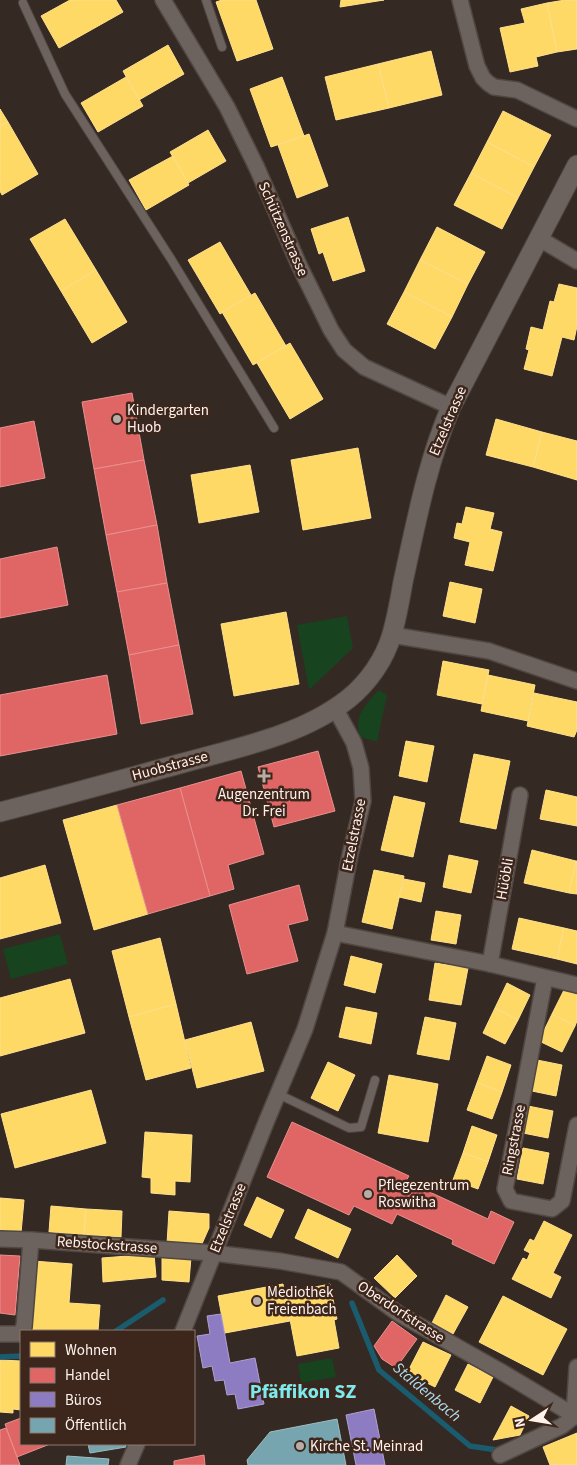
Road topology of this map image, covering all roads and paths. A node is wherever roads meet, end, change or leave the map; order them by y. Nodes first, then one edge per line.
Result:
1 (163, 0) edge
2 (206, 0) edge
3 (460, 0) edge
4 (25, 1) edge
5 (222, 47) dead end
6 (577, 119) edge
7 (577, 165) edge
8 (540, 239) junction
9 (577, 261) edge
10 (451, 407) junction
11 (274, 428) dead end
12 (392, 636) junction
13 (577, 681) edge
14 (335, 708) junction
15 (520, 795) dead end
16 (0, 812) edge
17 (335, 933) junction
18 (490, 964) junction
19 (545, 978) junction
20 (577, 985) edge
21 (375, 1080) dead end
22 (278, 1094) junction
23 (577, 1126) edge
24 (0, 1240) edge
25 (31, 1240) junction
26 (213, 1253) junction
27 (21, 1330) edge
28 (183, 1330) edge
29 (20, 1332) edge
30 (0, 1334) edge
31 (577, 1367) edge
32 (576, 1415) edge
33 (138, 1445) edge
34 (500, 1455) dead end
35 (128, 1465) edge

1 - 10 street, Schützenstrasse
2 - 5 lane
3 - 6 street
4 - 11 lane
7 - 8 street, Etzelstrasse
8 - 9 street
8 - 10 street, Etzelstrasse
10 - 12 street, Etzelstrasse
12 - 13 street
12 - 14 street, Etzelstrasse
14 - 16 street, Huobstrasse
14 - 17 street, Etzelstrasse
15 - 18 street, Hüöbli
17 - 18 street
17 - 22 street, Etzelstrasse
18 - 19 street
19 - 20 street
19 - 23 street, Ringstrasse
21 - 22 lane
22 - 26 street, Etzelstrasse
24 - 25 street, Rebstockstrasse
25 - 26 street, Rebstockstrasse
25 - 27 street
26 - 28 street, Etzelstrasse
26 - 32 street, Oberdorfstrasse
29 - 30 street
31 - 32 street
32 - 34 street
33 - 35 street

